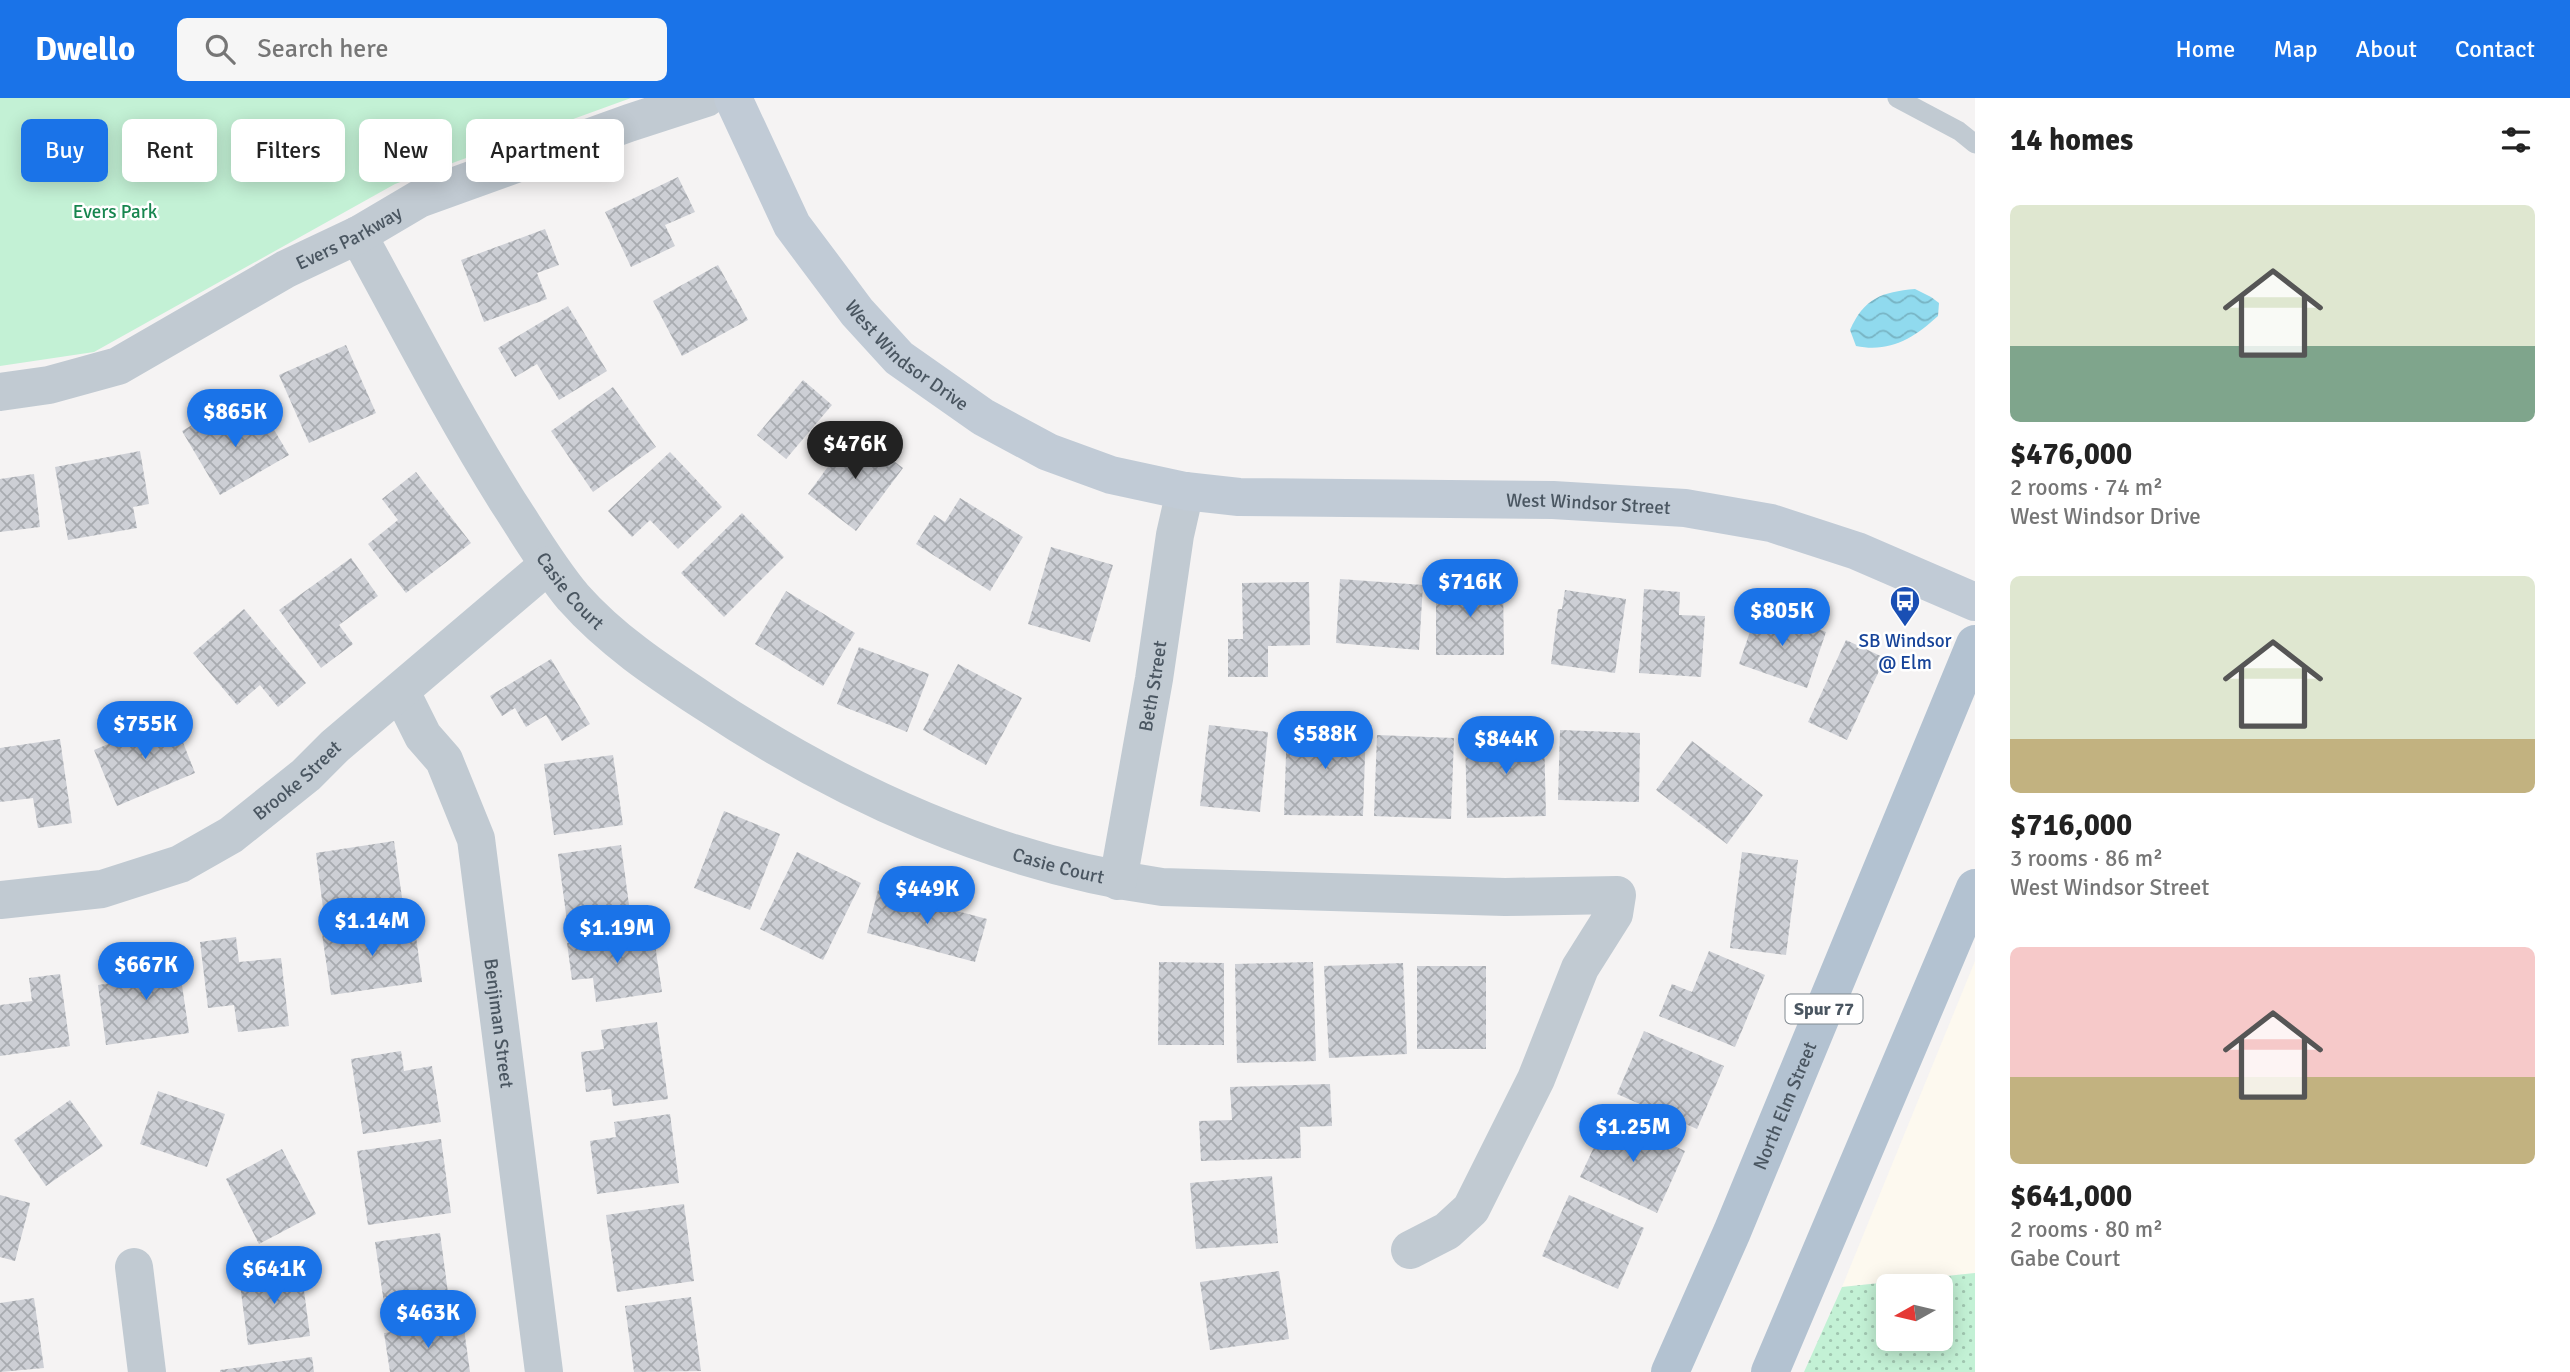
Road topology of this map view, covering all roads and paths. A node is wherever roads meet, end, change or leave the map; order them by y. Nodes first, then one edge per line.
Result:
1 (706, 98) edge
2 (733, 98) edge
3 (1897, 98) edge
4 (1975, 144) edge
5 (358, 235) junction
6 (0, 392) edge
7 (1185, 491) junction
8 (548, 565) junction
9 (1975, 603) edge
10 (1975, 644) edge
11 (401, 692) junction
12 (1118, 881) junction
13 (1975, 888) edge
14 (0, 900) edge
15 (1410, 1250) dead end
16 (134, 1267) dead end
17 (147, 1372) edge
18 (544, 1372) edge
19 (1670, 1372) edge
20 (1770, 1372) edge

1 - 5 street, Evers Parkway
2 - 7 street, West Windsor Drive
3 - 4 lane
5 - 6 street, Evers Parkway
5 - 8 street, Casie Court
7 - 9 street, West Windsor Street
7 - 12 street, Beth Street
8 - 11 street, Brooke Street
8 - 12 street, Casie Court
10 - 19 main road, North Elm Street / Spur 77
11 - 14 street, Brooke Street
11 - 18 street, Benjiman Street
12 - 15 street, Casie Court
13 - 20 main road
16 - 17 street

